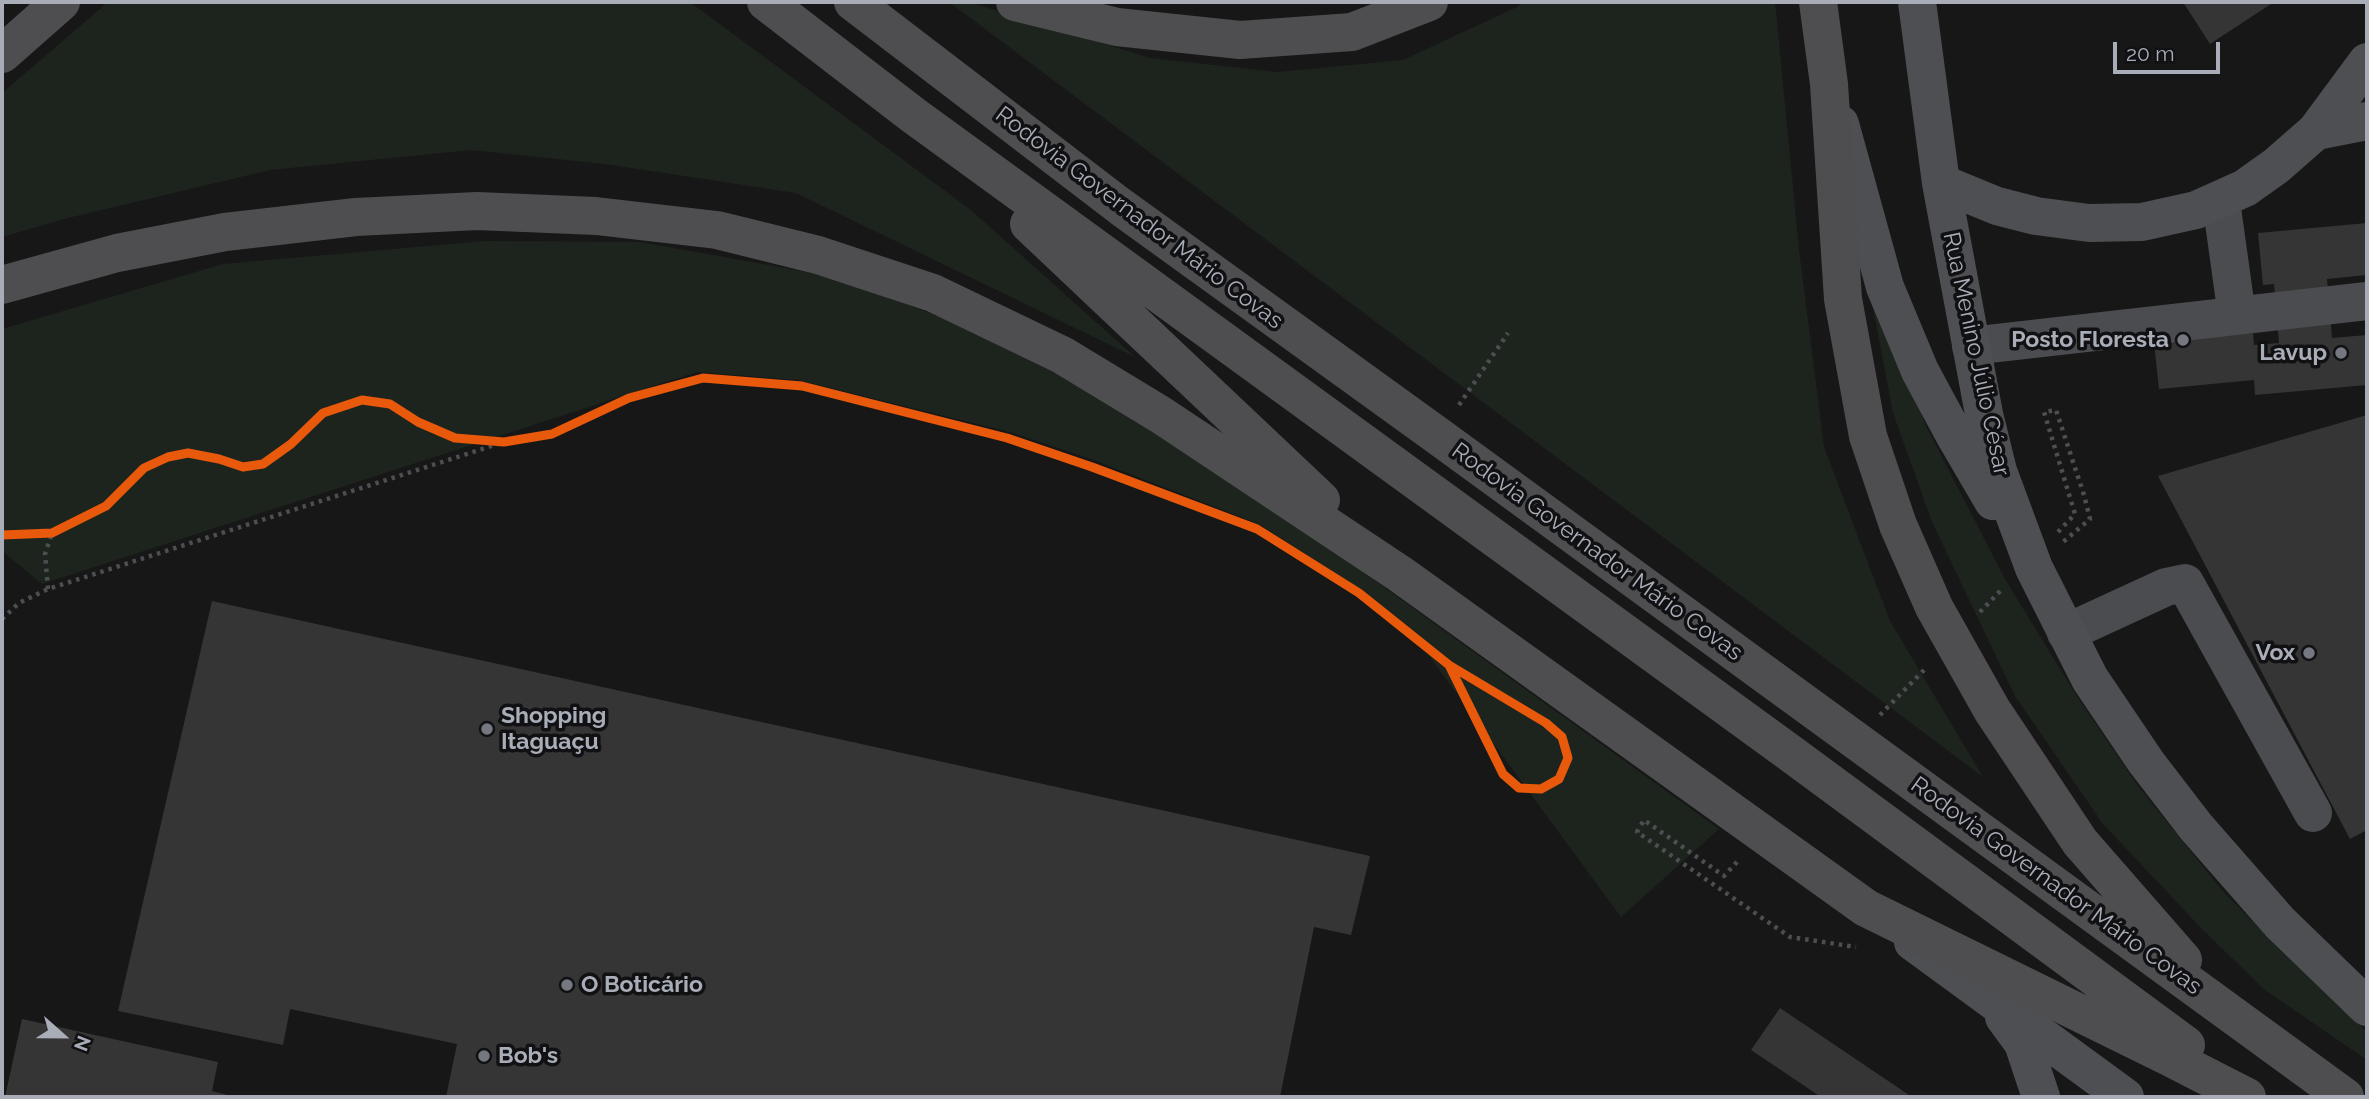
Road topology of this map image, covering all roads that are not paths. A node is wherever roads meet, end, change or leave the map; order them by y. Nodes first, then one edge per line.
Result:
1 (61, 2) edge
2 (766, 2) edge
3 (853, 2) edge
4 (1015, 2) edge
5 (1429, 2) edge
6 (1818, 2) edge
7 (1917, 2) edge
8 (2, 54) edge
9 (2367, 62) edge
10 (1829, 84) junction
11 (913, 115) junction
12 (2367, 121) edge
13 (2316, 131) junction
14 (1941, 183) junction
15 (2221, 201) junction
16 (2, 285) edge
17 (2367, 300) edge
18 (2237, 316) junction
19 (1971, 346) junction
20 (1400, 574) junction
21 (2021, 576) junction
22 (2066, 633) junction
23 (2313, 813) dead end
24 (1866, 908) junction
25 (1990, 999) junction
26 (2367, 1007) edge
27 (2225, 1009) junction
28 (2076, 1062) junction
29 (2041, 1097) edge
30 (2096, 1097) edge
31 (2125, 1097) edge
32 (2247, 1097) edge
33 (2257, 1097) edge
34 (2345, 1097) edge

1 - 8 highway
2 - 11 highway, Rodovia Governador Mário Covas
3 - 27 highway, Rodovia Governador Mário Covas
4 - 5 highway
6 - 10 highway
7 - 14 main road, Rua Menino Júlio César
9 - 13 main road
10 - 21 main road
10 - 27 highway
11 - 20 highway
11 - 33 highway, Rodovia Governador Mário Covas
12 - 13 main road
13 - 15 main road
14 - 15 main road
14 - 19 main road, Rua Menino Júlio César
15 - 18 lane
16 - 20 highway
17 - 18 lane
18 - 19 lane
19 - 21 main road, Rua Menino Júlio César
20 - 24 highway
21 - 22 main road, Rua Menino Júlio César
22 - 23 lane
22 - 26 main road, Rua Menino Júlio César
24 - 25 main road
24 - 32 highway
25 - 28 main road
25 - 29 main road
27 - 34 highway, Rodovia Governador Mário Covas
28 - 30 main road
28 - 31 main road

